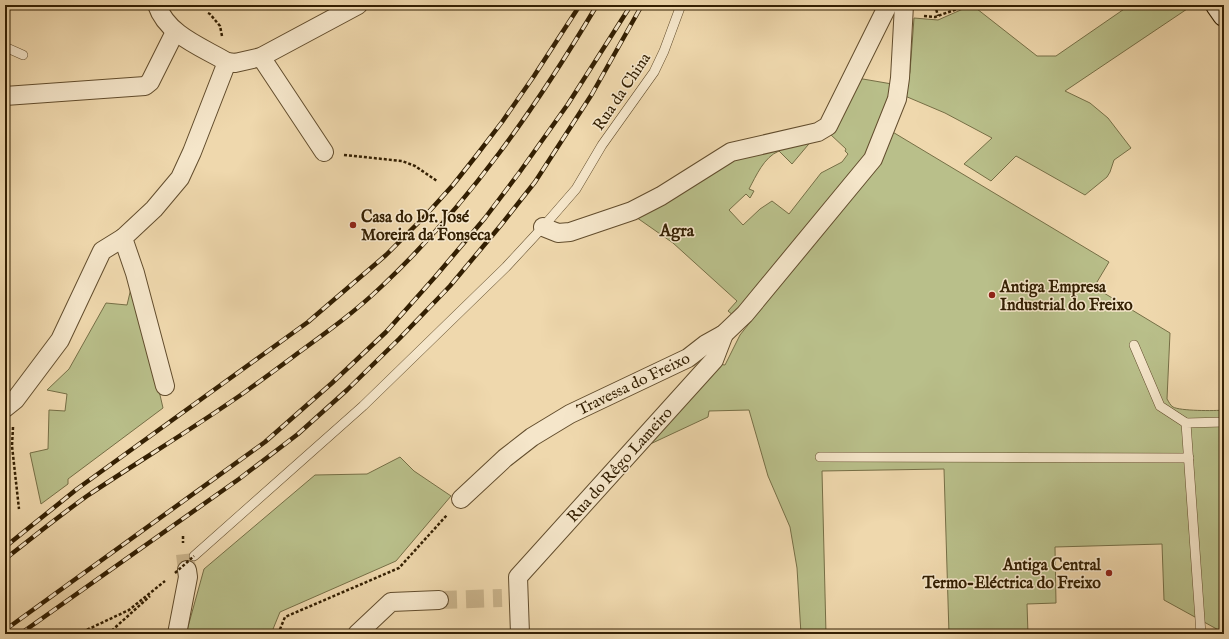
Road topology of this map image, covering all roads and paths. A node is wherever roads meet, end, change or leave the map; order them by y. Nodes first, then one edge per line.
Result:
1 (157, 5) edge
2 (357, 5) edge
3 (681, 5) edge
4 (888, 5) edge
5 (935, 5) edge
6 (968, 5) edge
7 (1217, 5) edge
8 (904, 10) edge
9 (208, 13) dead end
10 (1224, 15) edge
11 (938, 16) junction
12 (175, 32) junction
13 (223, 39) dead end
14 (5, 48) edge
15 (23, 56) dead end
16 (261, 57) junction
17 (227, 62) junction
18 (5, 96) edge
19 (324, 152) joint
20 (437, 181) dead end
21 (543, 226) junction
22 (123, 238) junction
23 (724, 334) junction
24 (1134, 345) dead end
25 (166, 386) dead end
26 (5, 408) edge
27 (1224, 422) edge
28 (1186, 423) junction
29 (820, 457) dead end
30 (1189, 458) junction
31 (461, 499) joint
32 (185, 566) junction
33 (439, 600) tunnel mouth
34 (78, 634) edge
35 (108, 634) edge
36 (176, 634) edge
37 (278, 634) edge
38 (357, 634) edge
39 (520, 634) edge
40 (1201, 634) edge

1 - 12 street
2 - 16 street
3 - 21 lane, Rua da China
4 - 21 street
5 - 11 path
6 - 11 path
7 - 10 main road
8 - 11 path
8 - 23 street, Travessa do Freixo
9 - 13 path
12 - 17 street
12 - 18 street
14 - 15 lane
16 - 17 street
16 - 19 street
17 - 22 street
19 - 20 path
21 - 32 lane, Rua da China
22 - 25 street
22 - 26 street
23 - 31 street, Travessa do Freixo
23 - 39 street, Rua do Rêgo Lameiro
24 - 28 lane
27 - 28 lane
28 - 30 lane
29 - 30 lane
30 - 40 lane
31 - 37 path
32 - 34 path
32 - 35 path
32 - 36 street
33 - 38 street

